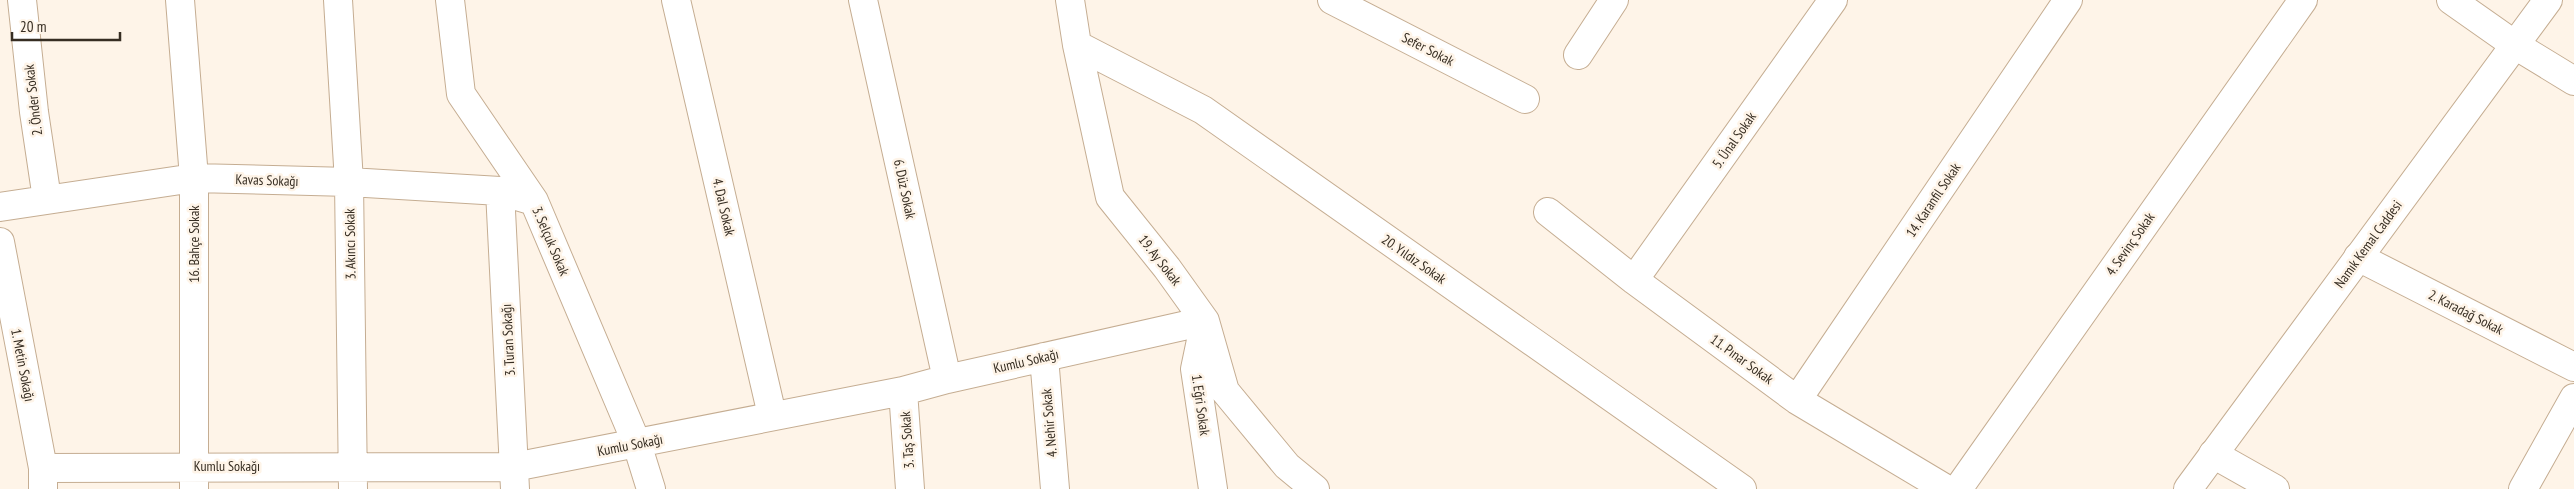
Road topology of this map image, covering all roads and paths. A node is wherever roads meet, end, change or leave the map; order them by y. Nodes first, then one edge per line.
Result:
1 (22, 0) edge
2 (180, 0) edge
3 (338, 0) edge
4 (450, 0) edge
5 (676, 0) edge
6 (864, 0) edge
7 (1070, 0) edge
8 (1332, 0) edge
9 (1614, 0) edge
10 (1833, 0) edge
11 (2068, 0) edge
12 (2303, 0) edge
13 (2451, 0) edge
14 (2548, 0) edge
15 (1077, 45) junction
16 (2515, 45) junction
17 (1578, 55) dead end
18 (2574, 80) edge
19 (1525, 99) dead end
20 (194, 178) junction
21 (349, 182) junction
22 (500, 190) junction
23 (47, 199) junction
24 (534, 201) junction
25 (0, 207) edge
26 (1548, 212) dead end
27 (0, 242) edge
28 (2358, 257) junction
29 (1634, 280) junction
30 (1205, 321) junction
31 (1044, 356) junction
32 (2574, 367) edge
33 (947, 379) junction
34 (903, 391) junction
35 (2574, 398) edge
36 (1798, 400) junction
37 (772, 415) junction
38 (637, 444) junction
39 (2214, 454) junction
40 (193, 478) edge
41 (353, 478) edge
42 (515, 478) edge
43 (43, 479) edge
44 (651, 489) edge
45 (910, 489) edge
46 (1055, 489) edge
47 (1213, 489) edge
48 (1315, 489) edge
49 (1742, 489) edge
50 (1946, 489) edge
51 (1958, 489) edge
52 (2188, 489) edge
53 (2275, 489) edge
54 (2522, 489) edge

1 - 23 street, 2. Önder Sokak
2 - 20 street, 16. Bahçe Sokak
3 - 21 street, 3. Akıncı Sokak
4 - 24 street, 3. Selçuk Sokak
5 - 37 street, 4. Dal Sokak
6 - 33 street, 6. Düz Sokak
7 - 15 street, 19. Ay Sokak
8 - 19 street, Sefer Sokak
9 - 17 street
10 - 29 street, 5. Ünal Sokak
11 - 36 street, 14. Karanfil Sokak
12 - 51 street, 4. Sevinç Sokak
13 - 16 street
14 - 16 street, Namık Kemal Caddesi
15 - 30 street, 19. Ay Sokak
15 - 49 street, 20. Yıldız Sokak
16 - 18 street
16 - 28 street, Namık Kemal Caddesi
20 - 21 street, Kavas Sokağı
20 - 23 street, Kavas Sokağı
20 - 40 street, 16. Bahçe Sokak
21 - 22 street, Kavas Sokağı
21 - 41 street, 3. Akıncı Sokak
22 - 24 street, Kavas Sokağı
22 - 42 street, 3. Turan Sokağı
23 - 25 street, Kavas Sokağı
24 - 38 street, 3. Selçuk Sokak
26 - 29 street, 11. Pınar Sokak
27 - 43 street, 1. Metin Sokağı
28 - 32 street, 2. Karadağ Sokak
28 - 39 street, Namık Kemal Caddesi
29 - 36 street, 11. Pınar Sokak
30 - 31 street, Kumlu Sokağı
30 - 47 street, 1. Eğri Sokak
30 - 48 street, 19. Ay Sokak
31 - 33 street, Kumlu Sokağı
31 - 46 street, 4. Nehir Sokak
33 - 34 street, Kumlu Sokağı
34 - 37 street, Kumlu Sokağı
34 - 45 street, 3. Taş Sokak
35 - 54 street
36 - 50 street, 11. Pınar Sokak
37 - 38 street, Kumlu Sokağı
38 - 42 street, Kumlu Sokağı
38 - 44 street, 3. Selçuk Sokak
39 - 52 street, Namık Kemal Caddesi
39 - 53 street
40 - 41 street, Kumlu Sokağı
40 - 43 street, Kumlu Sokağı
41 - 42 street, Kumlu Sokağı

